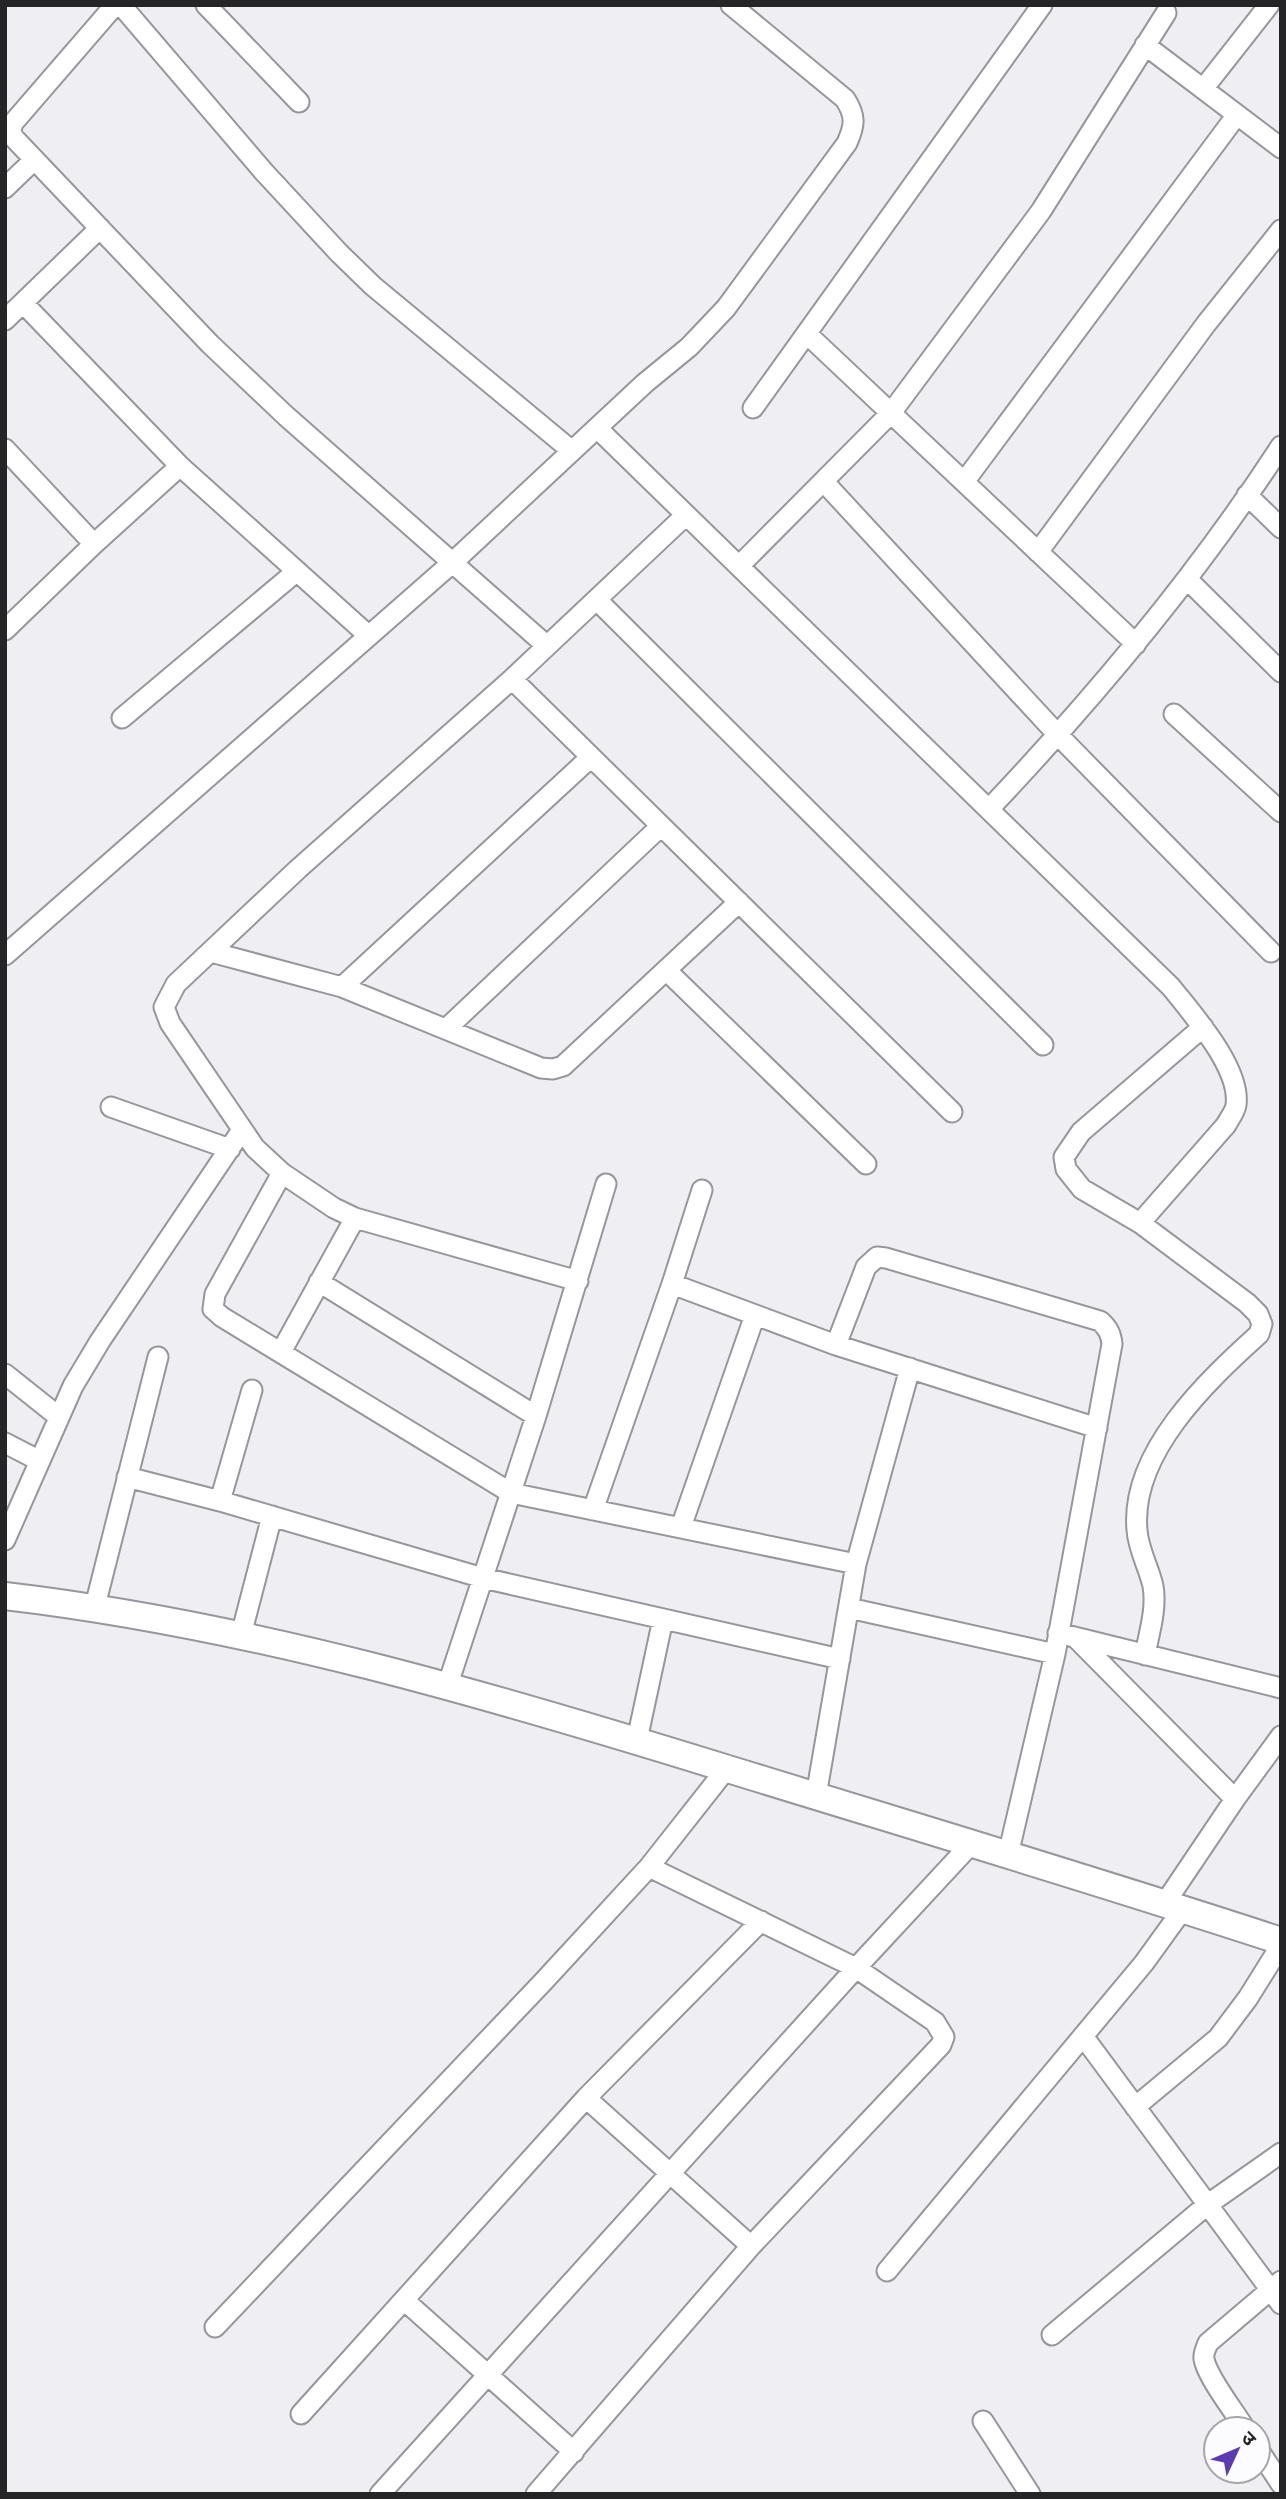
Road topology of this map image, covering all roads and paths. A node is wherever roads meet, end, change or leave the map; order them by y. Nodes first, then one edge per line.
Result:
1 (115, 5) edge
2 (121, 5) edge
3 (206, 5) edge
4 (731, 5) edge
5 (1042, 5) edge
6 (1272, 9) edge
7 (1166, 13) dead end
8 (1145, 45) junction
9 (1203, 89) junction
10 (299, 102) dead end
11 (12, 113) edge
12 (1236, 116) junction
13 (1281, 148) edge
14 (34, 160) junction
15 (5, 188) edge
16 (100, 228) junction
17 (1281, 230) edge
18 (23, 303) junction
19 (5, 320) edge
20 (807, 334) junction
21 (753, 408) dead end
22 (891, 413) junction
23 (597, 428) junction
24 (1281, 446) edge
25 (5, 449) edge
26 (572, 451) junction
27 (180, 466) junction
28 (824, 482) junction
29 (964, 482) junction
30 (1247, 495) junction
31 (687, 514) junction
32 (1281, 528) edge
33 (94, 544) junction
34 (1038, 552) junction
35 (452, 563) junction
36 (739, 566) junction
37 (297, 571) junction
38 (1187, 579) junction
39 (597, 600) junction
40 (5, 630) edge
41 (369, 636) junction
42 (1136, 644) junction
43 (547, 646) junction
44 (1281, 672) edge
45 (512, 679) junction
46 (1174, 714) dead end
47 (122, 718) dead end
48 (1058, 736) junction
49 (591, 757) junction
50 (1278, 805) edge
51 (989, 809) junction
52 (662, 826) junction
53 (739, 902) junction
54 (211, 952) junction
55 (1271, 952) dead end
56 (5, 955) edge
57 (666, 970) junction
58 (342, 987) junction
59 (1203, 1027) junction
60 (446, 1029) junction
61 (1043, 1045) dead end
62 (111, 1107) dead end
63 (952, 1112) dead end
64 (242, 1130) junction
65 (230, 1149) junction
66 (866, 1164) dead end
67 (282, 1173) junction
68 (606, 1184) dead end
69 (702, 1190) dead end
70 (355, 1219) junction
71 (1140, 1223) junction
72 (578, 1281) junction
73 (319, 1282) junction
74 (672, 1283) junction
75 (755, 1315) junction
76 (836, 1345) junction
77 (281, 1352) junction
78 (158, 1357) dead end
79 (910, 1368) junction
80 (5, 1374) edge
81 (251, 1390) dead end
82 (537, 1416) junction
83 (59, 1417) junction
84 (1097, 1428) junction
85 (5, 1443) edge
86 (40, 1461) junction
87 (127, 1477) junction
88 (511, 1493) junction
89 (220, 1501) junction
90 (593, 1510) junction
91 (272, 1516) junction
92 (681, 1527) junction
93 (5, 1540) edge
94 (856, 1563) junction
95 (483, 1578) junction
96 (5, 1596) edge
97 (94, 1606) junction
98 (849, 1608) junction
99 (663, 1619) junction
100 (241, 1635) junction
101 (1067, 1635) junction
102 (1055, 1654) junction
103 (1144, 1655) junction
104 (840, 1658) junction
105 (447, 1687) junction
106 (1281, 1688) edge
107 (1281, 1737) edge
108 (637, 1740) junction
109 (727, 1768) junction
110 (816, 1796) junction
111 (1235, 1799) junction
112 (972, 1843) junction
113 (1008, 1855) junction
114 (649, 1867) junction
115 (1174, 1906) junction
116 (761, 1921) junction
117 (1281, 1943) edge
118 (856, 1968) junction
119 (1083, 2036) junction
120 (586, 2098) junction
121 (1135, 2107) junction
122 (1281, 2153) edge
123 (671, 2173) junction
124 (1208, 2205) junction
125 (751, 2246) junction
126 (887, 2270) dead end
127 (1277, 2292) edge
128 (404, 2300) junction
129 (215, 2327) dead end
130 (1052, 2334) dead end
131 (489, 2375) junction
132 (301, 2414) dead end
133 (1236, 2415) edge
134 (983, 2421) dead end
135 (574, 2452) junction
136 (380, 2494) edge
137 (536, 2494) edge
138 (1030, 2494) edge

1 - 11 street
2 - 26 street
3 - 10 street
4 - 23 street
5 - 20 street
6 - 9 street
7 - 8 street
8 - 9 street
8 - 22 street
9 - 12 street
11 - 14 street
12 - 13 street
12 - 29 street
14 - 15 street
14 - 16 street
16 - 18 street
16 - 35 street
17 - 34 street
18 - 19 street
18 - 27 street
20 - 21 street
20 - 22 street
22 - 28 street
22 - 29 street
23 - 26 street
23 - 31 street
24 - 30 street
25 - 33 street
26 - 35 street
27 - 33 street
27 - 37 street
28 - 36 street
28 - 48 street
29 - 34 street
30 - 32 street
30 - 38 street
31 - 36 street
31 - 39 street
33 - 40 street
34 - 42 street
35 - 41 street
35 - 43 street
36 - 51 street
37 - 41 street
37 - 47 street
38 - 42 street
38 - 44 street
39 - 43 street
39 - 61 street
41 - 56 street
42 - 48 street
43 - 45 street
45 - 49 street
45 - 54 street
46 - 50 street
48 - 51 street
48 - 55 street
49 - 52 street
49 - 58 street
51 - 59 street
52 - 53 street
52 - 60 street
53 - 57 street
53 - 63 street
54 - 58 street
54 - 64 street
57 - 60 street
57 - 66 street
58 - 60 street
59 - 71 street
59 - 71 street
62 - 65 street
64 - 65 street
64 - 67 street
65 - 83 street
67 - 70 street
67 - 77 street
68 - 72 street
69 - 74 street
70 - 72 street
70 - 73 street
71 - 103 street
72 - 82 street
73 - 77 street
73 - 82 street
74 - 75 street
74 - 90 street
75 - 76 street
75 - 92 street
76 - 79 street
76 - 84 street
77 - 88 street
78 - 87 street
79 - 84 street
79 - 94 street
80 - 83 street
81 - 89 street
82 - 88 street
83 - 86 street
84 - 101 street
85 - 86 street
86 - 93 street
87 - 89 street
87 - 97 street
88 - 90 street
88 - 95 street
89 - 91 street
90 - 92 street
91 - 95 street
91 - 100 street
92 - 94 street
94 - 98 street
95 - 99 street
95 - 105 street
96 - 97 main road
97 - 100 main road
98 - 102 street
98 - 104 street
99 - 104 street
99 - 108 street
100 - 105 main road
101 - 102 street
101 - 103 street
101 - 111 street
102 - 113 street
103 - 106 street
104 - 110 street
105 - 108 main road
107 - 111 street
108 - 109 main road
109 - 110 main road
109 - 114 street
110 - 112 main road
111 - 115 street
112 - 113 main road
112 - 118 street
113 - 115 main road
114 - 116 street
114 - 129 street
115 - 117 main road
115 - 119 street
116 - 118 street
116 - 120 street
117 - 121 street
118 - 123 street
118 - 125 street
119 - 121 street
119 - 126 street
120 - 123 street
120 - 128 street
121 - 124 street
122 - 124 street
123 - 125 street
123 - 131 street
124 - 127 street
124 - 130 street
125 - 135 street
127 - 133 street
128 - 131 street
128 - 132 street
131 - 135 street
131 - 136 street
134 - 138 street
135 - 137 street

